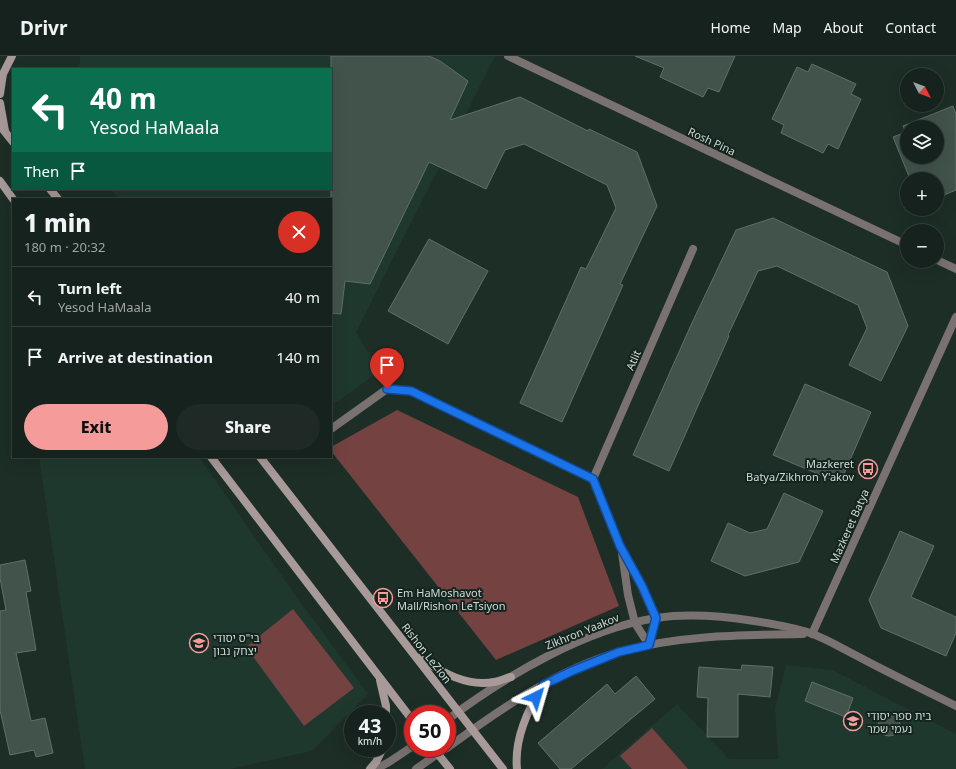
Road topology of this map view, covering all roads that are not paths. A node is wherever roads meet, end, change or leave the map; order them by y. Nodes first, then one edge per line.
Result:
1 (12, 56) edge
2 (508, 56) edge
3 (0, 94) edge
4 (0, 103) edge
5 (2, 128) edge
6 (12, 141) edge
7 (0, 181) edge
8 (51, 190) edge
9 (12, 198) edge
10 (57, 198) edge
11 (900, 242) edge
12 (693, 249) dead end
13 (944, 263) edge
14 (956, 269) edge
15 (956, 317) edge
16 (332, 428) edge
17 (212, 458) edge
18 (261, 458) edge
19 (593, 479) junction
20 (620, 546) junction
21 (656, 618) junction
22 (635, 622) junction
23 (812, 634) junction
24 (649, 645) junction
25 (414, 654) junction
26 (379, 677) junction
27 (512, 677) junction
28 (543, 685) junction
29 (386, 705) edge
30 (956, 706) edge
31 (404, 709) edge
32 (458, 712) junction
33 (472, 729) junction
34 (456, 741) edge
35 (404, 752) edge
36 (378, 757) edge
37 (429, 757) edge
38 (441, 757) edge
39 (370, 769) edge
40 (376, 769) edge
41 (416, 769) edge
42 (450, 769) edge
43 (503, 769) edge
44 (518, 769) edge

1 - 3 main road
2 - 11 street, Rosh Pina
4 - 5 main road
5 - 6 main road
7 - 9 main road
8 - 10 main road
12 - 19 street, Atlit
13 - 14 street
15 - 23 street, Mazkeret Batya
16 - 19 street
17 - 26 main road
18 - 25 main road, Rishon LeZion
19 - 20 street
20 - 21 street
20 - 22 street
21 - 22 street, Zikhron Yaakov
21 - 23 street, Zikhron Yaakov
21 - 24 street
22 - 24 street
22 - 27 street, Zikhron Yaakov
23 - 24 street, Zikhron Yaakov
23 - 30 street, Zikhron Yaakov
24 - 28 street, Zikhron Yaakov
25 - 27 main road
25 - 32 main road, Rishon LeZion
26 - 29 main road
26 - 31 main road
27 - 32 street, Zikhron Yaakov
28 - 33 street, Zikhron Yaakov
28 - 44 main road
32 - 33 main road, Rishon LeZion
33 - 34 street, Zikhron Yaakov
33 - 43 main road, Rishon LeZion
35 - 40 street
36 - 39 main road
37 - 41 street, Zikhron Yaakov
38 - 42 main road

